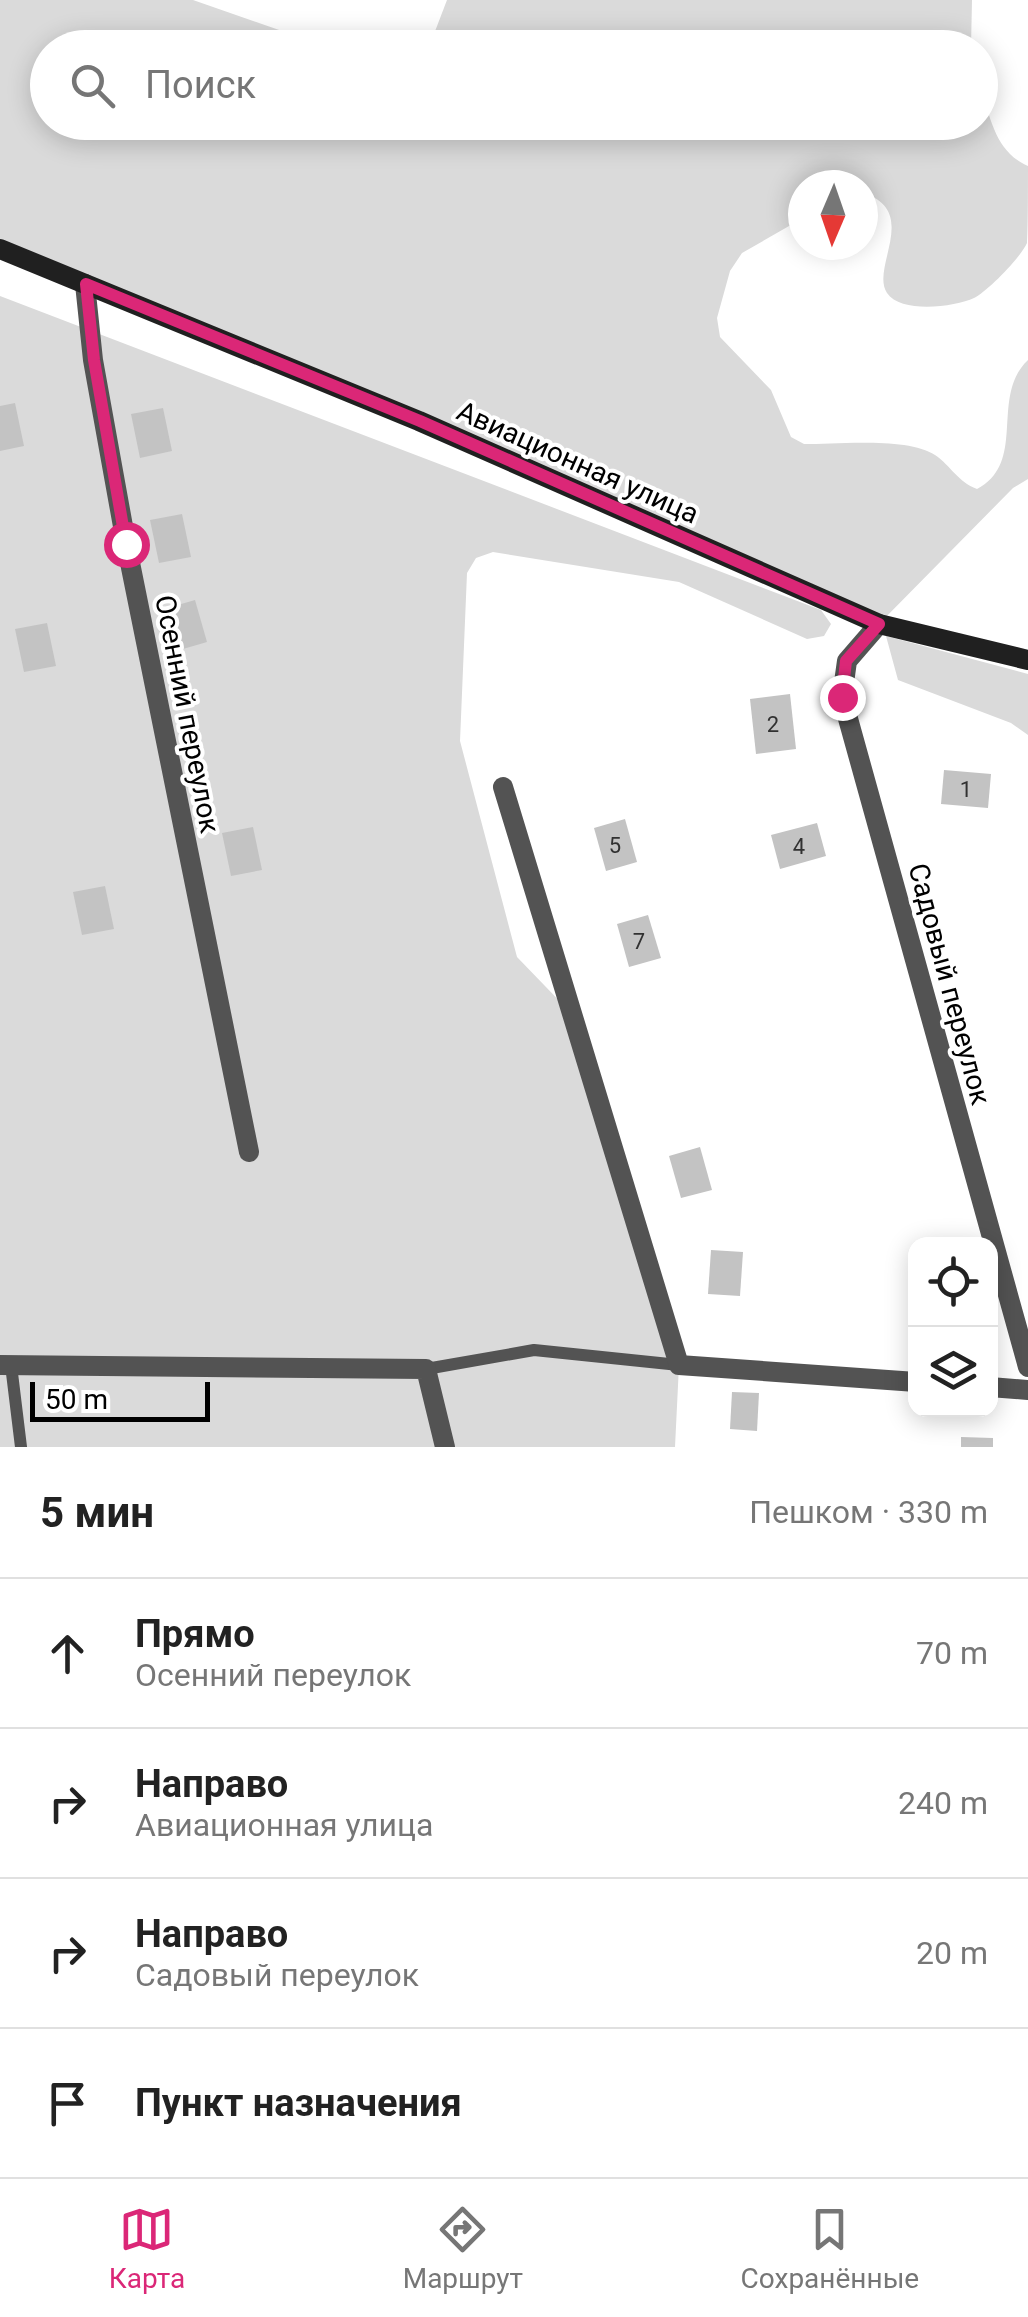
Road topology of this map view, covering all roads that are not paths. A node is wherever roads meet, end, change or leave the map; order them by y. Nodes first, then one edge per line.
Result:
1 (0, 249) edge
2 (86, 284) junction
3 (879, 624) junction
4 (1028, 660) edge
5 (503, 787) dead end
6 (248, 1152) dead end
7 (679, 1364) junction
8 (6, 1365) edge
9 (1028, 1367) edge
10 (426, 1369) junction
11 (908, 1381) edge
12 (998, 1388) edge
13 (1028, 1390) edge
14 (21, 1447) edge
15 (445, 1447) edge

1 - 2 street, Авиационная улица
2 - 3 street, Авиационная улица
2 - 6 street, Осенний переулок
3 - 4 street, Авиационная улица
3 - 9 street, Садовый переулок
5 - 7 street
7 - 10 lane
7 - 11 street
8 - 10 street
8 - 14 lane
10 - 15 street
12 - 13 street

